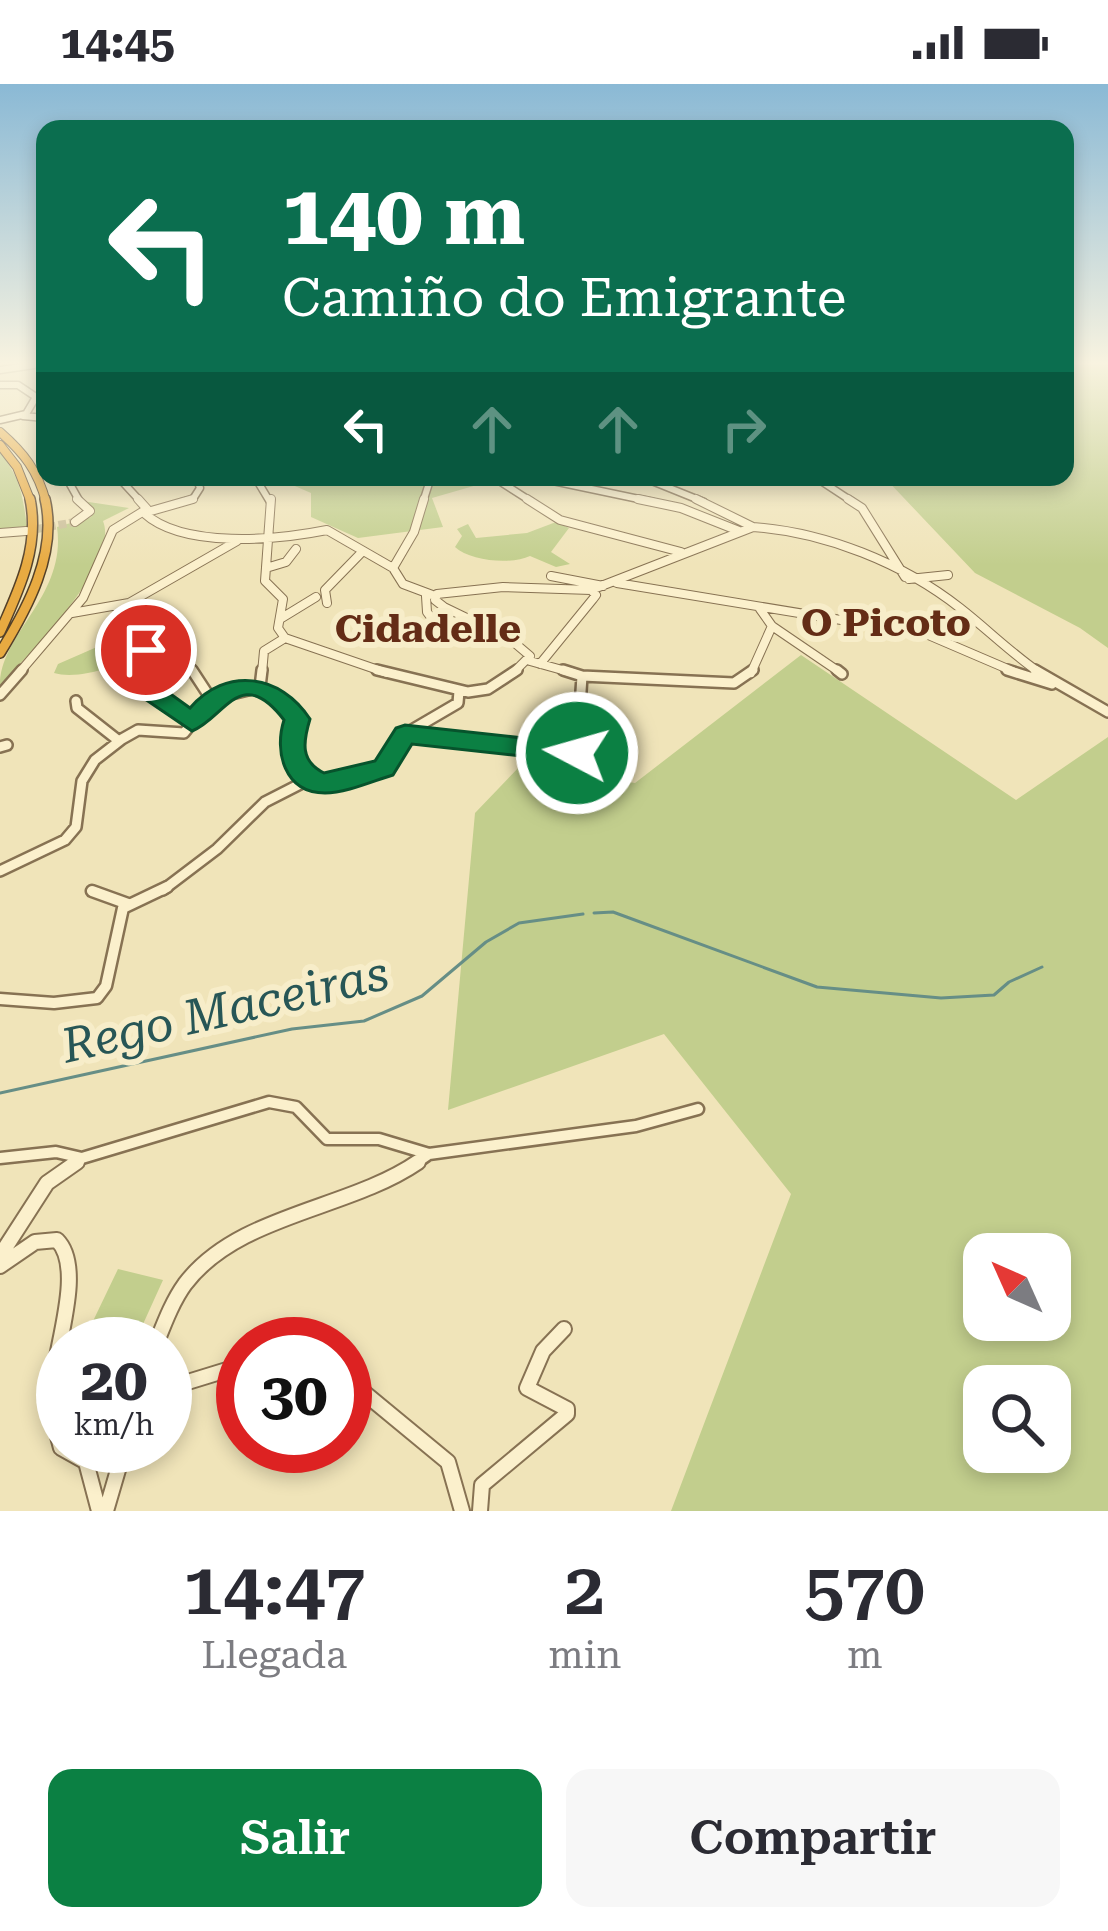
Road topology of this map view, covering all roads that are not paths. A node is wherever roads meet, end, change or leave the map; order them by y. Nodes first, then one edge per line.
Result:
1 (0, 432) edge
2 (0, 445) edge
3 (36, 471) edge
4 (42, 486) edge
5 (70, 486) edge
6 (127, 486) edge
7 (199, 486) edge
8 (262, 486) edge
9 (428, 486) edge
10 (507, 486) edge
11 (577, 486) edge
12 (666, 486) edge
13 (829, 486) edge
14 (144, 513) junction
15 (75, 522) dead end
16 (753, 526) junction
17 (26, 531) tunnel mouth
18 (739, 531) junction
19 (0, 533) edge
20 (269, 536) junction
21 (237, 541) dead end
22 (296, 549) dead end
23 (362, 552) junction
24 (681, 552) junction
25 (266, 568) junction
26 (393, 568) junction
27 (948, 575) dead end
28 (551, 576) dead end
29 (907, 578) junction
30 (607, 584) junction
31 (591, 590) junction
32 (431, 596) junction
33 (316, 597) dead end
34 (328, 603) dead end
35 (118, 607) junction
36 (760, 609) junction
37 (72, 613) junction
38 (280, 619) junction
39 (481, 626) junction
40 (772, 626) junction
41 (0, 632) edge
42 (442, 632) junction
43 (285, 638) junction
44 (367, 638) dead end
45 (0, 653) edge
46 (183, 657) dead end
47 (535, 662) junction
48 (842, 674) dead end
49 (582, 676) junction
50 (1055, 684) junction
51 (260, 687) junction
52 (459, 691) junction
53 (0, 695) edge
54 (211, 699) junction
55 (76, 701) dead end
56 (1108, 712) edge
57 (192, 722) junction
58 (405, 734) junction
59 (119, 741) junction
60 (310, 779) junction
61 (0, 871) edge
62 (92, 891) dead end
63 (128, 904) junction
64 (0, 999) edge
65 (698, 1109) dead end
66 (429, 1154) junction
67 (0, 1158) edge
68 (82, 1158) junction
69 (0, 1256) edge
70 (0, 1266) edge
71 (61, 1317) edge
72 (170, 1317) edge
73 (564, 1329) dead end
74 (372, 1399) edge
75 (90, 1473) edge
76 (115, 1473) edge
77 (102, 1511) edge
78 (463, 1511) edge
79 (480, 1511) edge

1 - 3 highway
2 - 41 highway
4 - 45 highway
5 - 15 street
6 - 14 street
7 - 14 street
8 - 20 street
9 - 26 street
10 - 24 street
11 - 18 street
12 - 16 street
13 - 29 street
14 - 20 street
14 - 37 street
16 - 18 street
16 - 29 street
17 - 19 street
18 - 24 street
20 - 23 street
20 - 25 street
21 - 35 street
22 - 25 street
23 - 26 street
23 - 34 street
24 - 30 street
25 - 38 street
26 - 32 street
27 - 29 street
28 - 30 street
29 - 50 street
30 - 31 street
30 - 36 street
31 - 32 street
31 - 47 street
32 - 39 street
32 - 42 street
33 - 38 street
35 - 37 street
35 - 57 street
36 - 40 street
36 - 50 street
37 - 53 street
38 - 43 street
39 - 42 street
39 - 47 street
40 - 48 street
40 - 49 street
42 - 44 street
43 - 51 street
43 - 52 street
46 - 54 street
47 - 49 street
47 - 52 street
49 - 58 street
50 - 56 street
51 - 54 street
51 - 60 street
52 - 58 street
54 - 57 street
55 - 59 street
57 - 59 street
58 - 60 street
59 - 61 street
60 - 63 street
62 - 63 street
63 - 64 street
65 - 66 street
66 - 68 street
66 - 72 street
67 - 68 street
68 - 69 street
70 - 71 street
73 - 79 street
74 - 78 street
75 - 77 street
76 - 77 street

